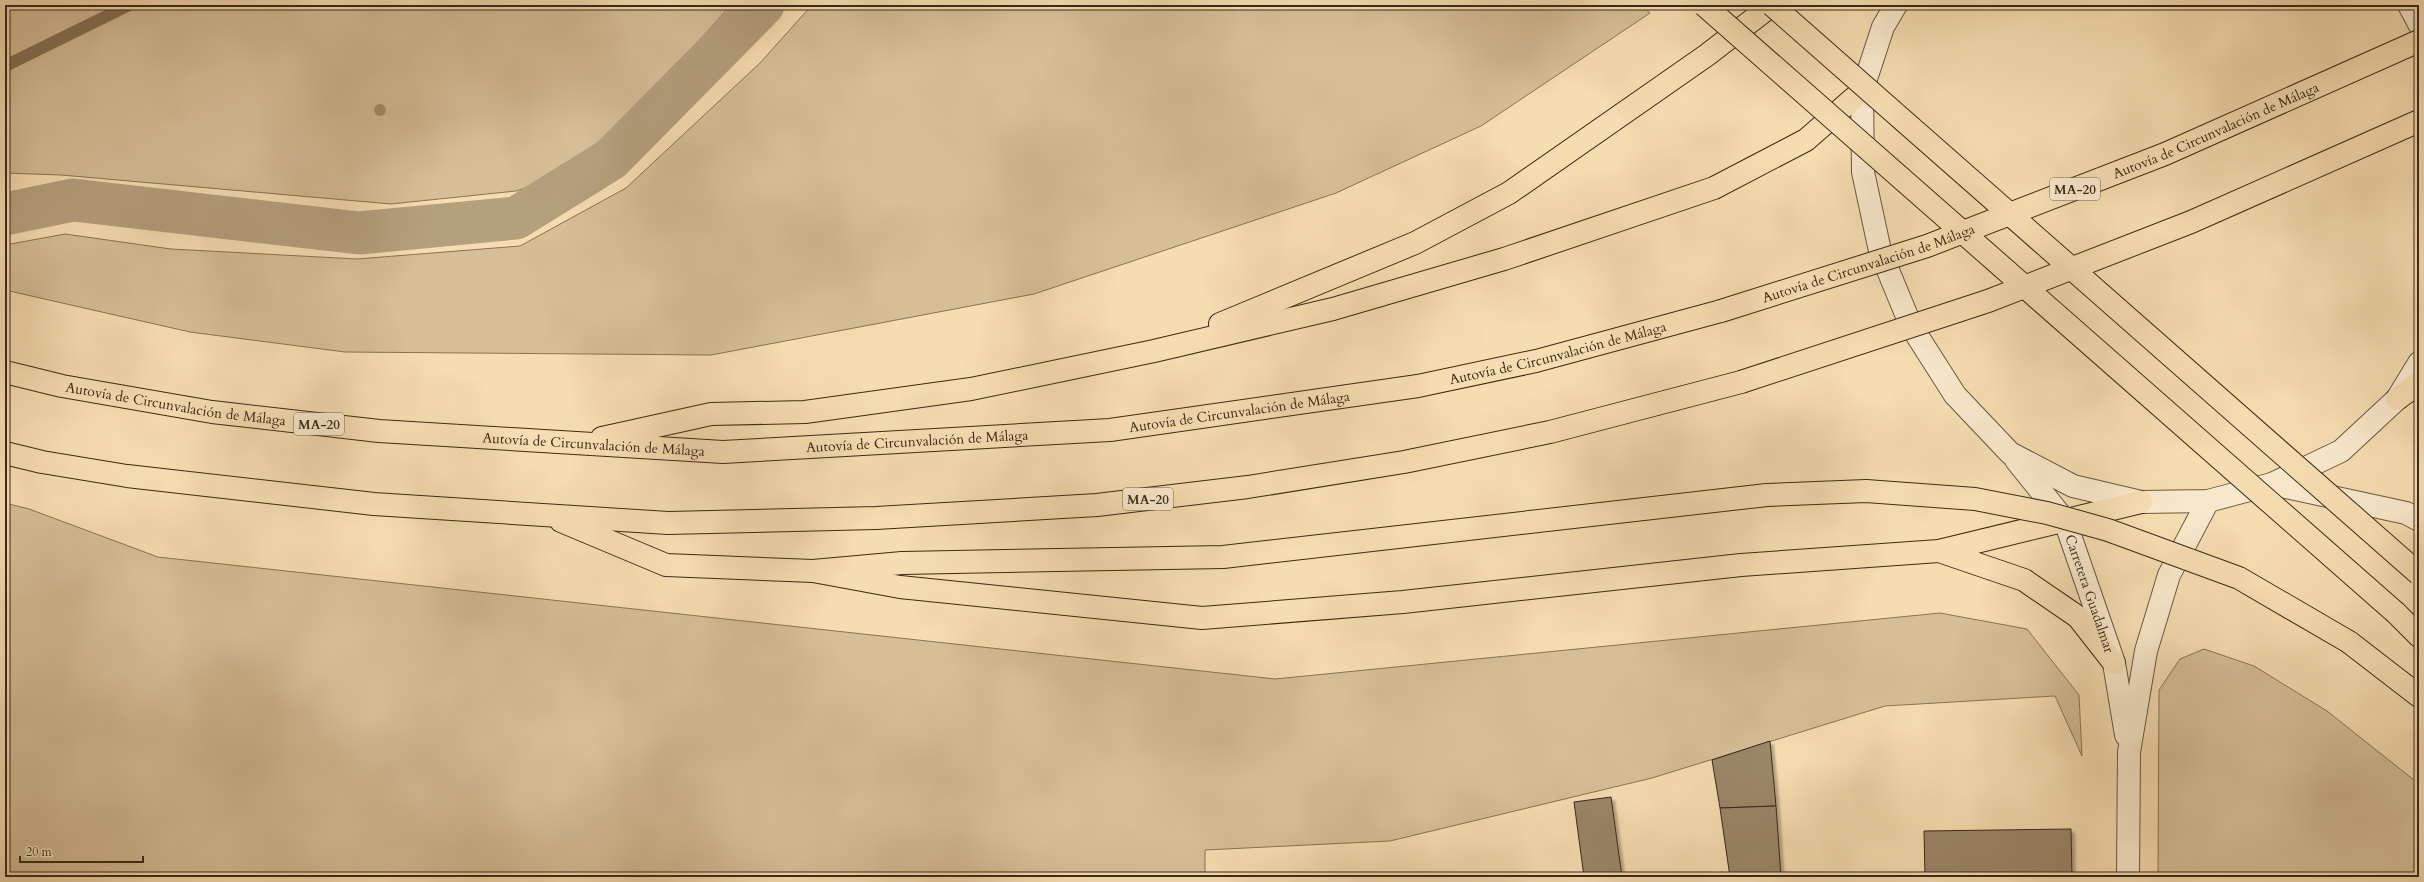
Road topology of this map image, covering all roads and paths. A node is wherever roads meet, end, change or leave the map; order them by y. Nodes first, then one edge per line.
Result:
1 (1704, 5) edge
2 (1772, 5) edge
3 (1896, 5) edge
4 (2409, 5) edge
5 (2419, 24) edge
6 (2419, 41) edge
7 (1862, 91) junction
8 (2419, 121) edge
9 (1154, 351) junction
10 (2419, 363) edge
11 (5, 372) edge
12 (2419, 383) edge
13 (2397, 399) junction
14 (578, 444) junction
15 (5, 453) edge
16 (2010, 453) junction
17 (2272, 484) junction
18 (2208, 501) junction
19 (2141, 502) junction
20 (544, 514) junction
21 (2419, 520) edge
22 (2065, 521) junction
23 (1939, 551) junction
24 (812, 571) junction
25 (2419, 574) edge
26 (2419, 636) edge
27 (2114, 663) junction
28 (2419, 696) edge
29 (2129, 752) junction
30 (2128, 877) edge

1 - 26 highway, bridge
2 - 9 highway
2 - 25 highway, bridge
3 - 7 street, Carretera Guadalmar
4 - 5 street
6 - 14 highway, Autovía de Circunvalación de Málaga / MA-20, bridge
7 - 9 highway
7 - 16 street, Carretera Guadalmar
8 - 20 highway, MA-20, bridge
9 - 14 highway
10 - 13 street
11 - 14 highway, Autovía de Circunvalación de Málaga / MA-20
12 - 13 highway
13 - 17 street
15 - 20 highway, MA-20
16 - 19 street
16 - 22 street, Carretera Guadalmar
17 - 18 street
17 - 21 street
18 - 19 street
18 - 29 street, Carretera Guadalmar
19 - 22 highway
20 - 24 highway
22 - 23 highway
22 - 27 street, Carretera Guadalmar
23 - 24 highway
23 - 27 highway
24 - 28 highway, bridge
27 - 29 street, Carretera Guadalmar
29 - 30 street, Carretera Guadalmar

